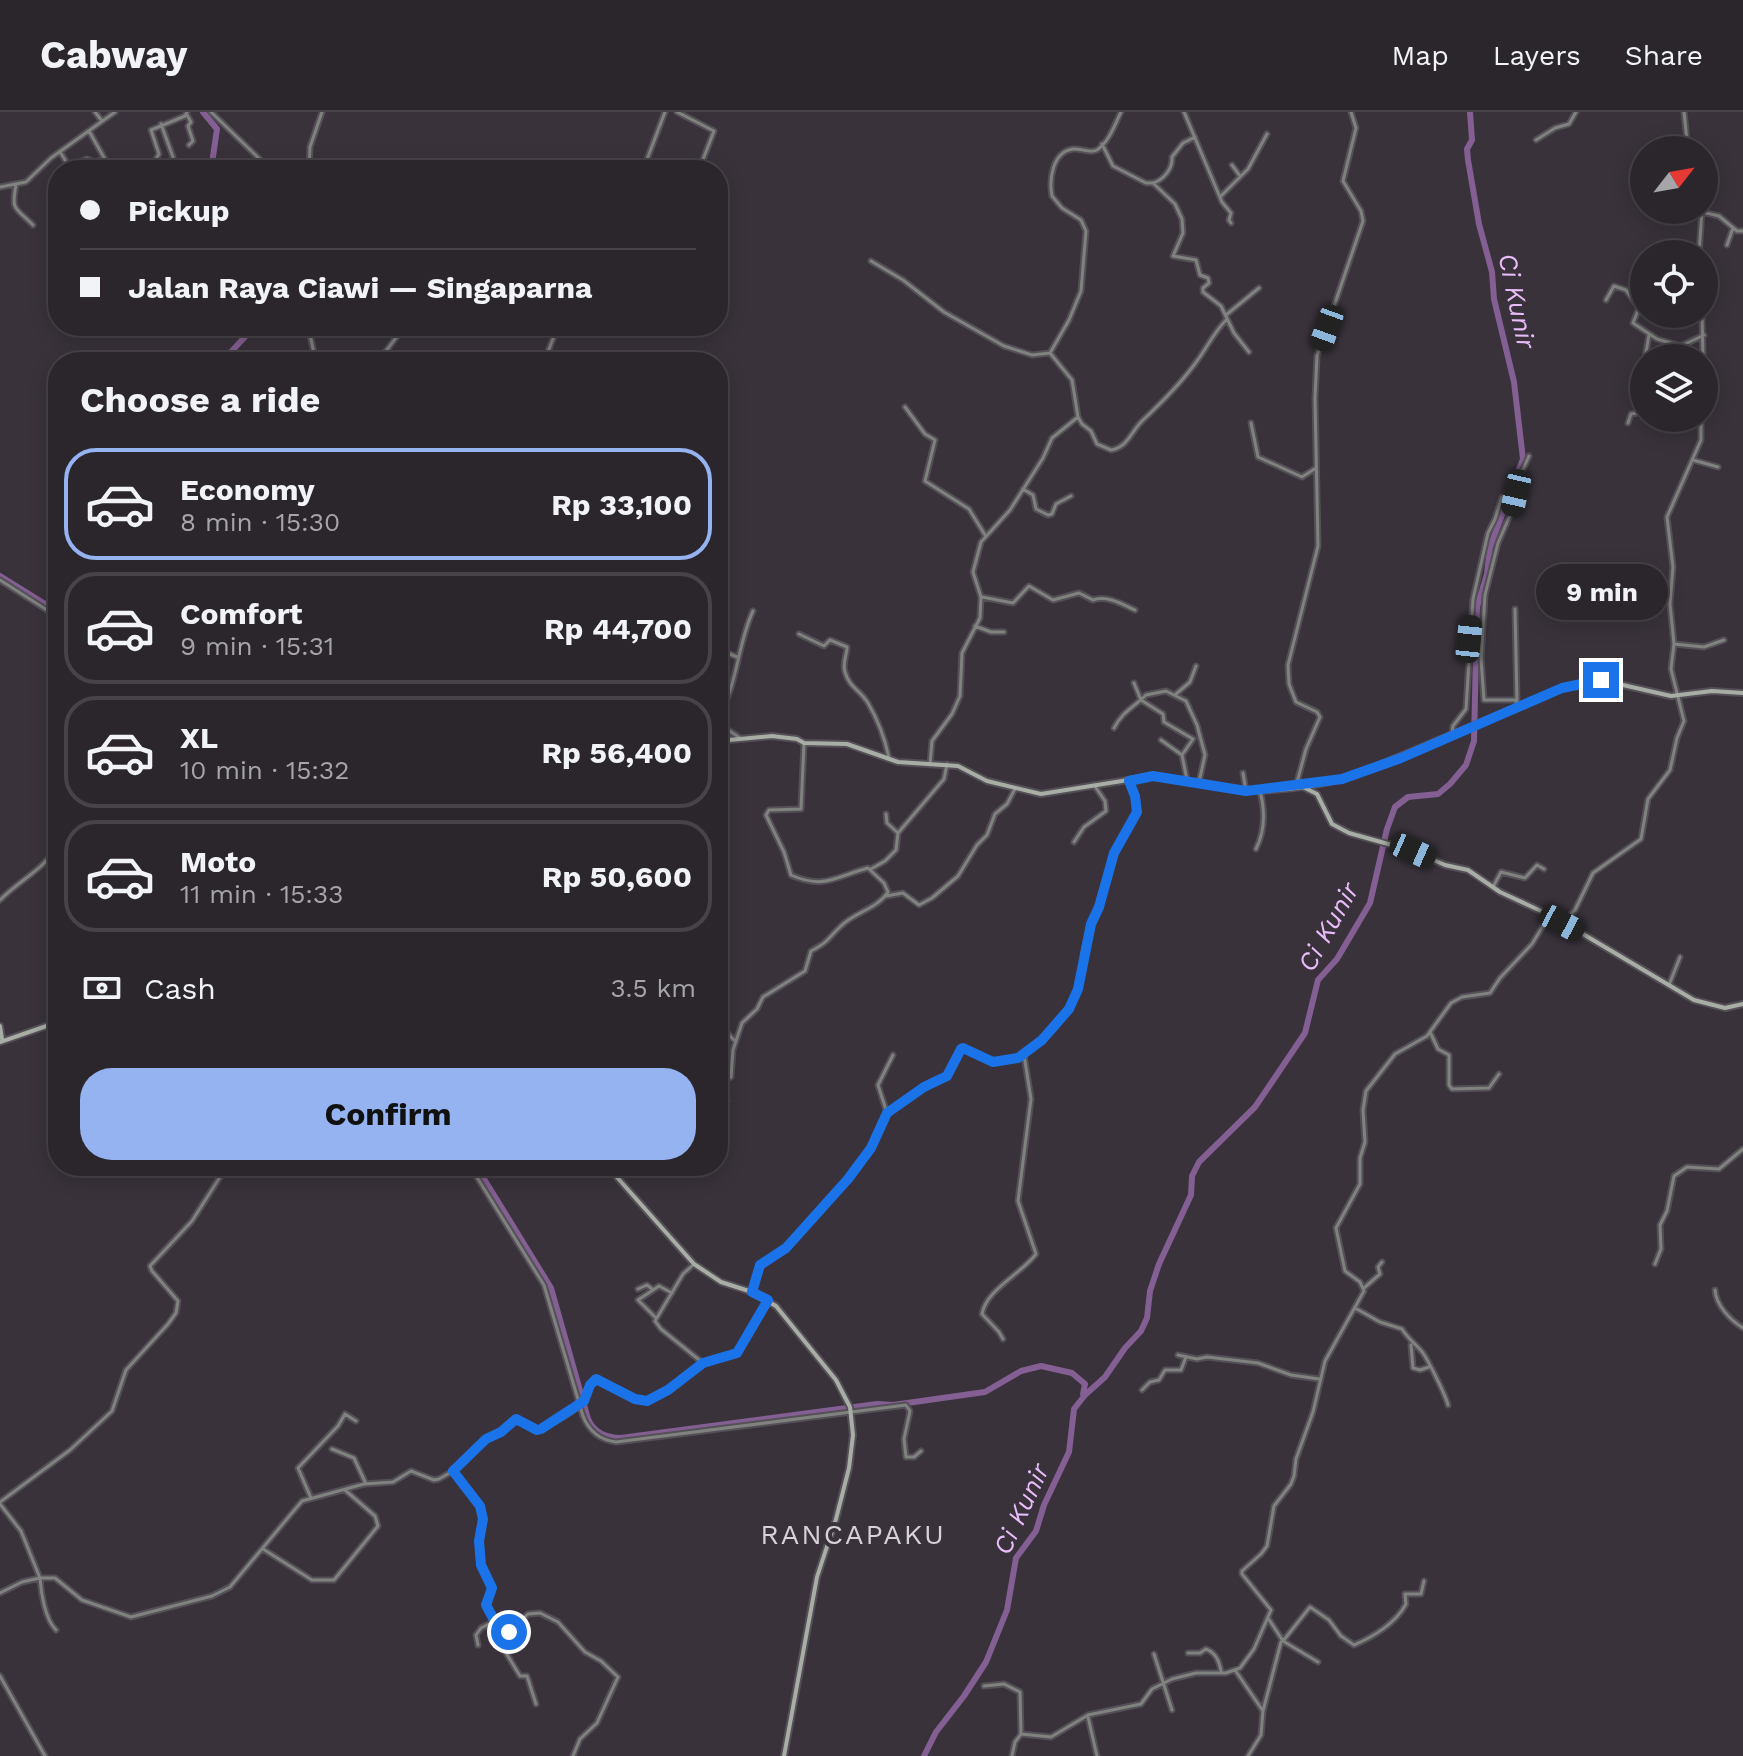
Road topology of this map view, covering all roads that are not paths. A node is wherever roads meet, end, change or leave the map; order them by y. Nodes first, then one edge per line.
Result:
1 (95, 112) edge
2 (115, 112) edge
3 (211, 112) edge
4 (322, 112) edge
5 (665, 112) edge
6 (677, 112) edge
7 (1121, 112) edge
8 (1184, 112) edge
9 (1351, 112) edge
10 (1576, 112) edge
11 (1684, 112) edge
12 (187, 113) edge
13 (216, 114) edge
14 (102, 121) junction
15 (161, 124) junction
16 (89, 131) junction
17 (1267, 134) dead end
18 (1687, 136) edge
19 (1195, 137) junction
20 (1536, 140) dead end
21 (1102, 144) junction
22 (189, 145) dead end
23 (60, 151) junction
24 (173, 157) dead end
25 (104, 159) joint
26 (50, 160) edge
27 (65, 160) edge
28 (101, 160) edge
29 (155, 160) edge
30 (261, 160) edge
31 (309, 160) edge
32 (647, 160) edge
33 (703, 160) edge
34 (48, 162) edge
35 (1232, 165) dead end
36 (1240, 176) junction
37 (1153, 183) junction
38 (16, 185) junction
39 (0, 187) edge
40 (1220, 197) junction
41 (1718, 216) edge
42 (1231, 223) dead end
43 (33, 225) dead end
44 (1733, 228) junction
45 (1743, 231) edge
46 (1727, 245) dead end
47 (871, 261) dead end
48 (1259, 288) dead end
49 (1606, 300) dead end
50 (1227, 317) junction
51 (1703, 328) edge
52 (1649, 335) junction
53 (1704, 335) junction
54 (397, 336) edge
55 (1647, 344) edge
56 (1704, 344) edge
57 (385, 352) edge
58 (1249, 352) dead end
59 (1050, 353) junction
60 (905, 407) dead end
61 (1078, 417) junction
62 (1630, 417) edge
63 (1251, 423) dead end
64 (1628, 423) dead end
65 (1703, 432) edge
66 (1529, 456) dead end
67 (1693, 460) junction
68 (1718, 467) dead end
69 (1316, 468) junction
70 (1023, 489) junction
71 (1071, 496) dead end
72 (1502, 497) dead end
73 (985, 535) junction
74 (0, 580) edge
75 (981, 597) junction
76 (1515, 609) dead end
77 (1135, 610) dead end
78 (48, 611) edge
79 (753, 611) dead end
80 (975, 626) junction
81 (1004, 632) dead end
82 (799, 634) dead end
83 (1724, 640) dead end
84 (1674, 644) junction
85 (728, 653) edge
86 (738, 657) junction
87 (1196, 666) dead end
88 (1134, 683) dead end
89 (1743, 693) edge
90 (1175, 695) junction
91 (1677, 695) junction
92 (728, 700) edge
93 (1141, 700) junction
94 (1518, 704) junction
95 (728, 728) edge
96 (1114, 728) dead end
97 (1455, 733) junction
98 (740, 738) junction
99 (728, 740) edge
100 (1161, 740) dead end
101 (804, 743) junction
102 (1182, 755) junction
103 (889, 759) junction
104 (930, 764) junction
105 (947, 764) junction
106 (1243, 773) dead end
107 (1187, 780) junction
108 (1129, 781) junction
109 (1199, 782) junction
110 (1094, 785) junction
111 (1298, 786) junction
112 (1015, 789) junction
113 (1246, 791) junction
114 (1260, 791) junction
115 (886, 814) dead end
116 (898, 833) junction
117 (1074, 842) dead end
118 (1256, 849) dead end
119 (48, 858) edge
120 (1544, 869) dead end
121 (871, 870) junction
122 (1493, 887) junction
123 (886, 896) junction
124 (0, 900) edge
125 (1550, 915) junction
126 (1562, 923) junction
127 (1680, 957) dead end
128 (1669, 985) junction
129 (1743, 1004) edge
130 (48, 1025) edge
131 (0, 1026) edge
132 (1430, 1032) junction
133 (728, 1034) edge
134 (1, 1041) edge
135 (735, 1041) junction
136 (893, 1055) dead end
137 (1024, 1055) junction
138 (1499, 1074) dead end
139 (728, 1080) edge
140 (887, 1113) junction
141 (1743, 1149) edge
142 (221, 1176) edge
143 (476, 1176) edge
144 (618, 1178) edge
145 (1382, 1262) dead end
146 (694, 1264) junction
147 (1655, 1264) dead end
148 (1364, 1288) junction
149 (638, 1289) dead end
150 (652, 1289) junction
151 (1715, 1290) dead end
152 (752, 1292) junction
153 (672, 1293) junction
154 (768, 1300) junction
155 (1355, 1308) junction
156 (656, 1318) junction
157 (1743, 1328) edge
158 (1003, 1339) dead end
159 (1411, 1343) junction
160 (1178, 1355) dead end
161 (1186, 1357) junction
162 (703, 1363) junction
163 (1429, 1367) junction
164 (1319, 1379) junction
165 (1142, 1390) dead end
166 (582, 1402) junction
167 (1448, 1405) dead end
168 (851, 1410) junction
169 (356, 1421) dead end
170 (332, 1449) dead end
171 (921, 1451) dead end
172 (453, 1471) junction
173 (366, 1484) junction
174 (345, 1490) junction
175 (311, 1498) junction
176 (0, 1503) edge
177 (263, 1549) junction
178 (40, 1578) junction
179 (1424, 1581) dead end
180 (0, 1593) edge
181 (1268, 1618) junction
182 (494, 1621) junction
183 (56, 1630) dead end
184 (505, 1632) junction
185 (1282, 1641) junction
186 (478, 1645) dead end
187 (1188, 1653) dead end
188 (1154, 1654) dead end
189 (1318, 1662) dead end
190 (1235, 1670) junction
191 (1222, 1673) junction
192 (0, 1676) edge
193 (1163, 1683) junction
194 (984, 1686) dead end
195 (536, 1704) dead end
196 (1172, 1710) dead end
197 (1263, 1711) junction
198 (1088, 1715) junction
199 (1021, 1734) junction
200 (45, 1756) edge
201 (573, 1756) edge
202 (784, 1756) edge
203 (1012, 1756) edge
204 (1097, 1756) edge
205 (1248, 1756) edge

1 - 14 street
2 - 14 street
3 - 13 street
4 - 31 street
5 - 32 street
6 - 33 street
7 - 21 street
8 - 19 street
9 - 69 street
10 - 20 street
11 - 18 street
12 - 15 street
12 - 22 street
13 - 30 street
14 - 16 street
15 - 24 street
15 - 29 street
16 - 23 street
16 - 25 street
17 - 36 street
19 - 37 street
19 - 40 street
21 - 37 street
21 - 59 street
23 - 26 street
23 - 27 street
25 - 28 street
34 - 38 street
35 - 36 street
36 - 40 street
37 - 50 street
38 - 39 street
38 - 43 street
40 - 42 street
41 - 44 street
44 - 45 street
44 - 46 street
47 - 59 street
48 - 50 street
49 - 52 street
50 - 58 street
50 - 61 street
51 - 53 street
52 - 53 street
52 - 55 street
53 - 56 street
54 - 57 street
59 - 61 street
60 - 73 street
61 - 70 street
62 - 64 street
63 - 69 street
65 - 67 street
66 - 94 street
67 - 68 street
67 - 84 street
69 - 111 street
70 - 71 street
70 - 73 street
72 - 97 street
73 - 75 street
74 - 78 street
75 - 77 street
75 - 80 street
76 - 94 street
79 - 86 street
80 - 81 street
80 - 104 street
82 - 103 street
83 - 84 street
84 - 91 street
85 - 86 street
86 - 92 street
87 - 90 street
88 - 93 street
89 - 91 street
90 - 93 street
90 - 109 street
91 - 94 street
91 - 126 street
93 - 96 street
93 - 102 street
94 - 97 street
95 - 98 street
97 - 111 street
98 - 99 street
98 - 101 street
100 - 102 street
101 - 103 street
101 - 121 street
102 - 107 street
103 - 104 street
104 - 105 street
105 - 112 street
105 - 116 street
106 - 113 street
107 - 108 street
107 - 109 street
108 - 110 street
108 - 137 street
109 - 113 street
110 - 112 street
110 - 117 street
111 - 114 street
111 - 122 street
112 - 123 street
113 - 114 street
114 - 118 street
115 - 116 street
116 - 121 street
119 - 124 street
120 - 122 street
121 - 123 street
122 - 125 street
123 - 135 street
125 - 126 street
125 - 132 street
126 - 128 street
127 - 128 street
128 - 129 street
130 - 134 street
131 - 134 street
132 - 138 street
132 - 148 street
133 - 135 street
135 - 139 street
136 - 140 street
137 - 140 street
137 - 158 street
140 - 152 street
141 - 147 street
142 - 176 street
143 - 166 street
144 - 146 street
145 - 148 street
146 - 152 street
146 - 153 street
148 - 155 street
149 - 150 street
150 - 153 street
150 - 156 street
151 - 157 street
152 - 154 street
153 - 156 street
154 - 162 street
154 - 168 street
155 - 159 street
155 - 164 street
156 - 162 street
159 - 163 street
159 - 163 street
160 - 161 street
161 - 164 street
161 - 165 street
162 - 166 street
163 - 167 street
164 - 181 street
166 - 168 street
166 - 172 street
168 - 171 street
168 - 202 street
169 - 175 street
170 - 173 street
172 - 173 street
172 - 182 street
173 - 174 street
174 - 175 street
174 - 177 street
175 - 177 street
176 - 178 street
177 - 178 street
178 - 180 street
178 - 183 street
179 - 185 street
181 - 185 street
181 - 190 street
182 - 184 street
182 - 186 street
184 - 195 street
184 - 201 street
185 - 189 street
185 - 197 street
187 - 191 street
188 - 193 street
190 - 191 street
190 - 197 street
191 - 193 street
192 - 200 street
193 - 196 street
193 - 198 street
194 - 199 street
197 - 205 street
198 - 199 street
198 - 204 street
199 - 203 street

